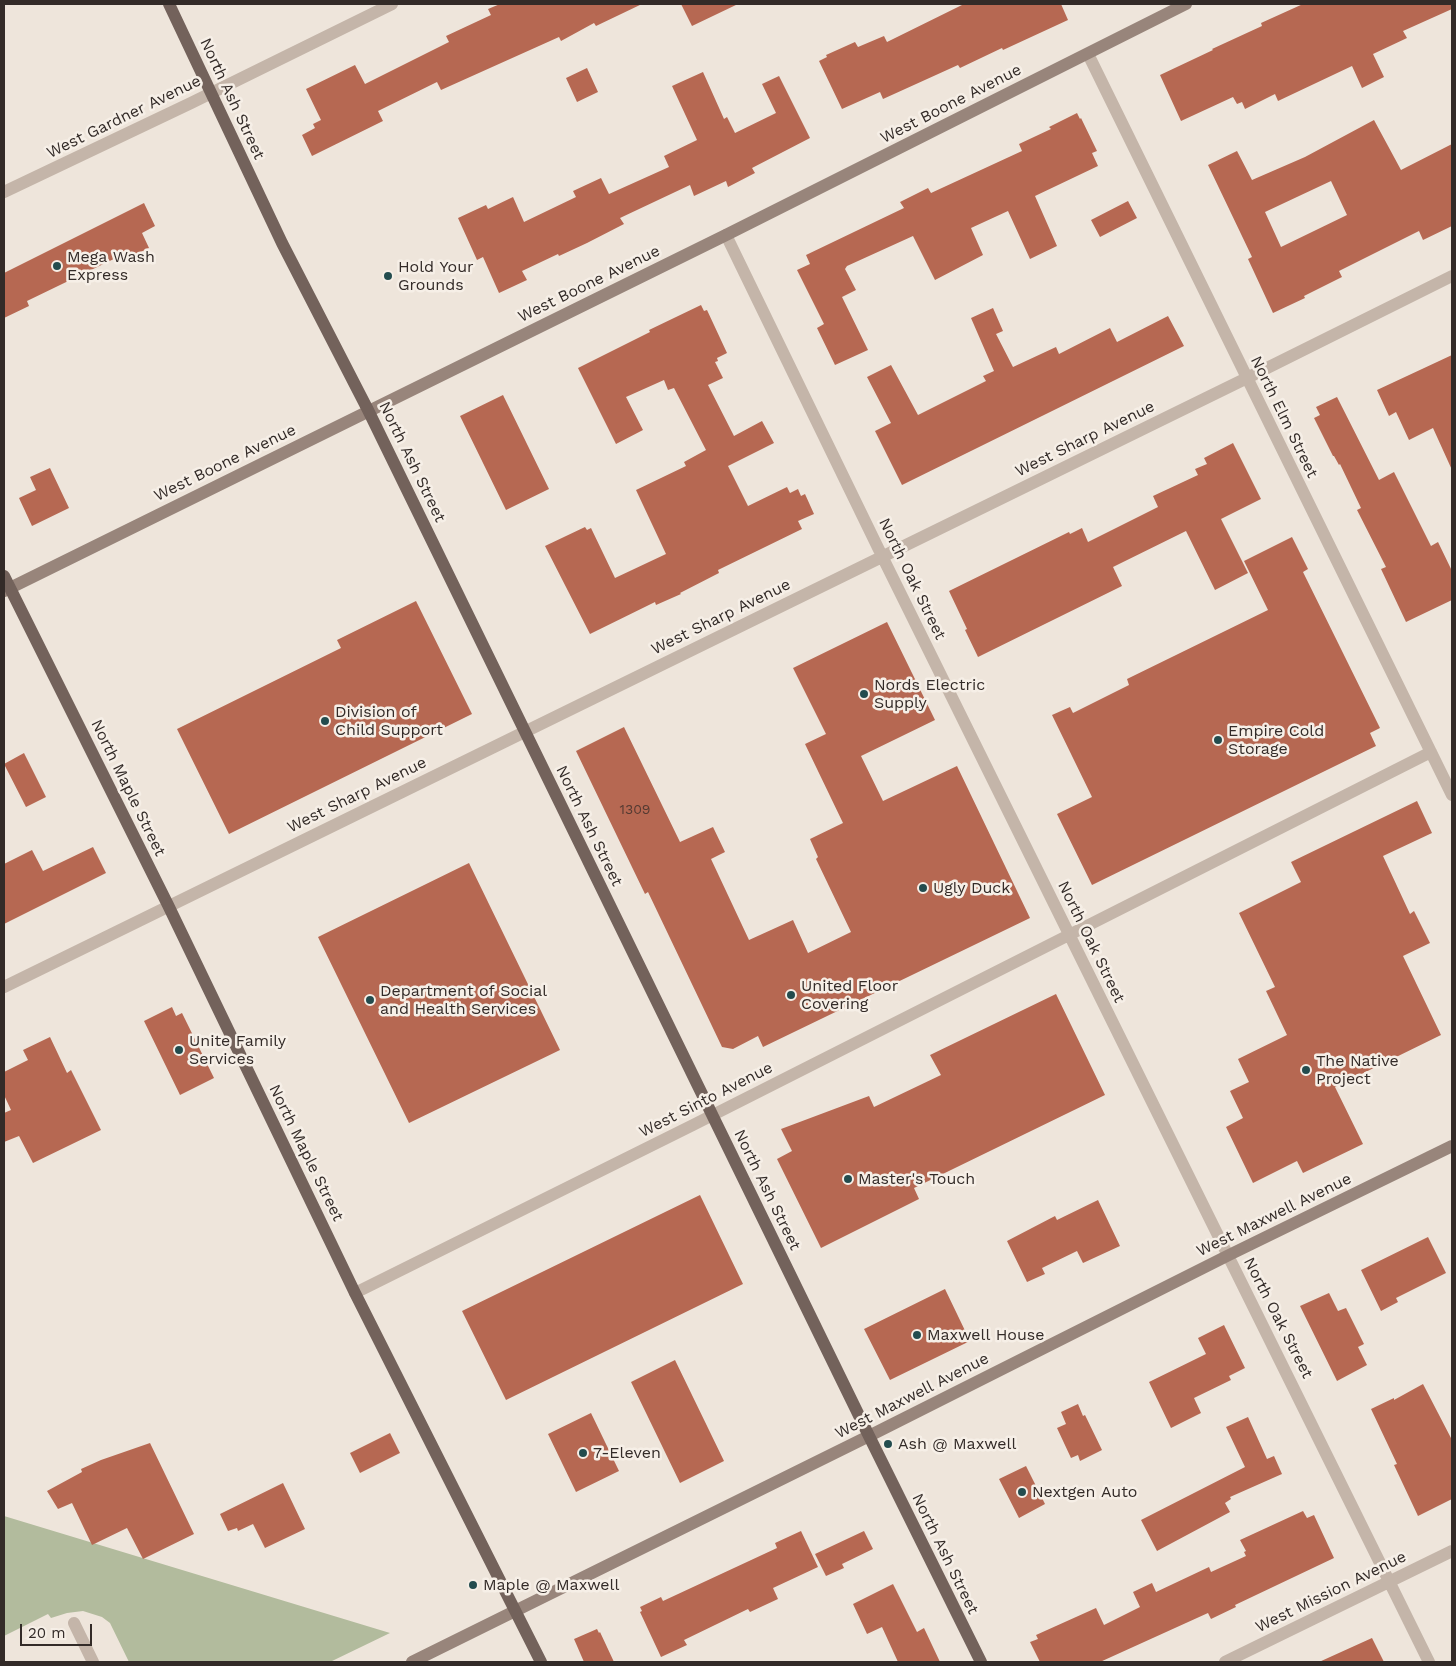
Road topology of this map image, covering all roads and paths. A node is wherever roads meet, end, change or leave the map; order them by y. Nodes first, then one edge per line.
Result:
1 (169, 4) edge
2 (392, 4) edge
3 (1186, 4) edge
4 (1088, 54) junction
5 (211, 93) junction
6 (4, 192) edge
7 (726, 235) junction
8 (1452, 276) edge
9 (1247, 378) junction
10 (368, 410) junction
11 (882, 556) junction
12 (4, 576) edge
13 (7, 590) edge
14 (525, 731) junction
15 (1431, 752) junction
16 (1452, 794) edge
17 (168, 905) junction
18 (1070, 936) junction
19 (4, 987) edge
20 (712, 1116) junction
21 (1452, 1146) edge
22 (1229, 1256) junction
23 (355, 1293) junction
24 (869, 1436) junction
25 (1452, 1551) edge
26 (1390, 1582) junction
27 (516, 1611) junction
28 (74, 1623) dead end
29 (93, 1662) edge
30 (412, 1662) edge
31 (541, 1662) edge
32 (981, 1662) edge
33 (1225, 1662) edge
34 (1429, 1662) edge

1 - 5 main road, North Ash Street
2 - 5 street, West Gardner Avenue
3 - 4 main road, West Boone Avenue
4 - 7 main road, West Boone Avenue
4 - 9 street, North Elm Street
5 - 6 street, West Gardner Avenue
5 - 10 main road, North Ash Street
7 - 10 main road, West Boone Avenue
7 - 11 street, North Oak Street
8 - 9 street, West Sharp Avenue
9 - 11 street, West Sharp Avenue
9 - 15 street, North Elm Street
10 - 13 main road, West Boone Avenue
10 - 14 main road, North Ash Street
11 - 14 street, West Sharp Avenue
11 - 18 street, North Oak Street
12 - 13 main road, North Maple Street
13 - 17 main road, North Maple Street
14 - 17 street, West Sharp Avenue
14 - 20 main road, North Ash Street
15 - 16 street, North Elm Street
15 - 18 street, West Sinto Avenue
17 - 19 street, West Sharp Avenue
17 - 23 main road, North Maple Street
18 - 20 street, West Sinto Avenue
18 - 22 street, North Oak Street
20 - 23 street, West Sinto Avenue
20 - 24 main road, North Ash Street
21 - 22 main road, West Maxwell Avenue
22 - 24 main road, West Maxwell Avenue
22 - 26 street, North Oak Street
23 - 27 main road, North Maple Street
24 - 27 main road, West Maxwell Avenue
24 - 32 main road, North Ash Street
25 - 26 street, West Mission Avenue
26 - 33 street, West Mission Avenue
26 - 34 street, North Oak Street
27 - 30 main road, West Maxwell Avenue
27 - 31 main road, North Maple Street
28 - 29 street

